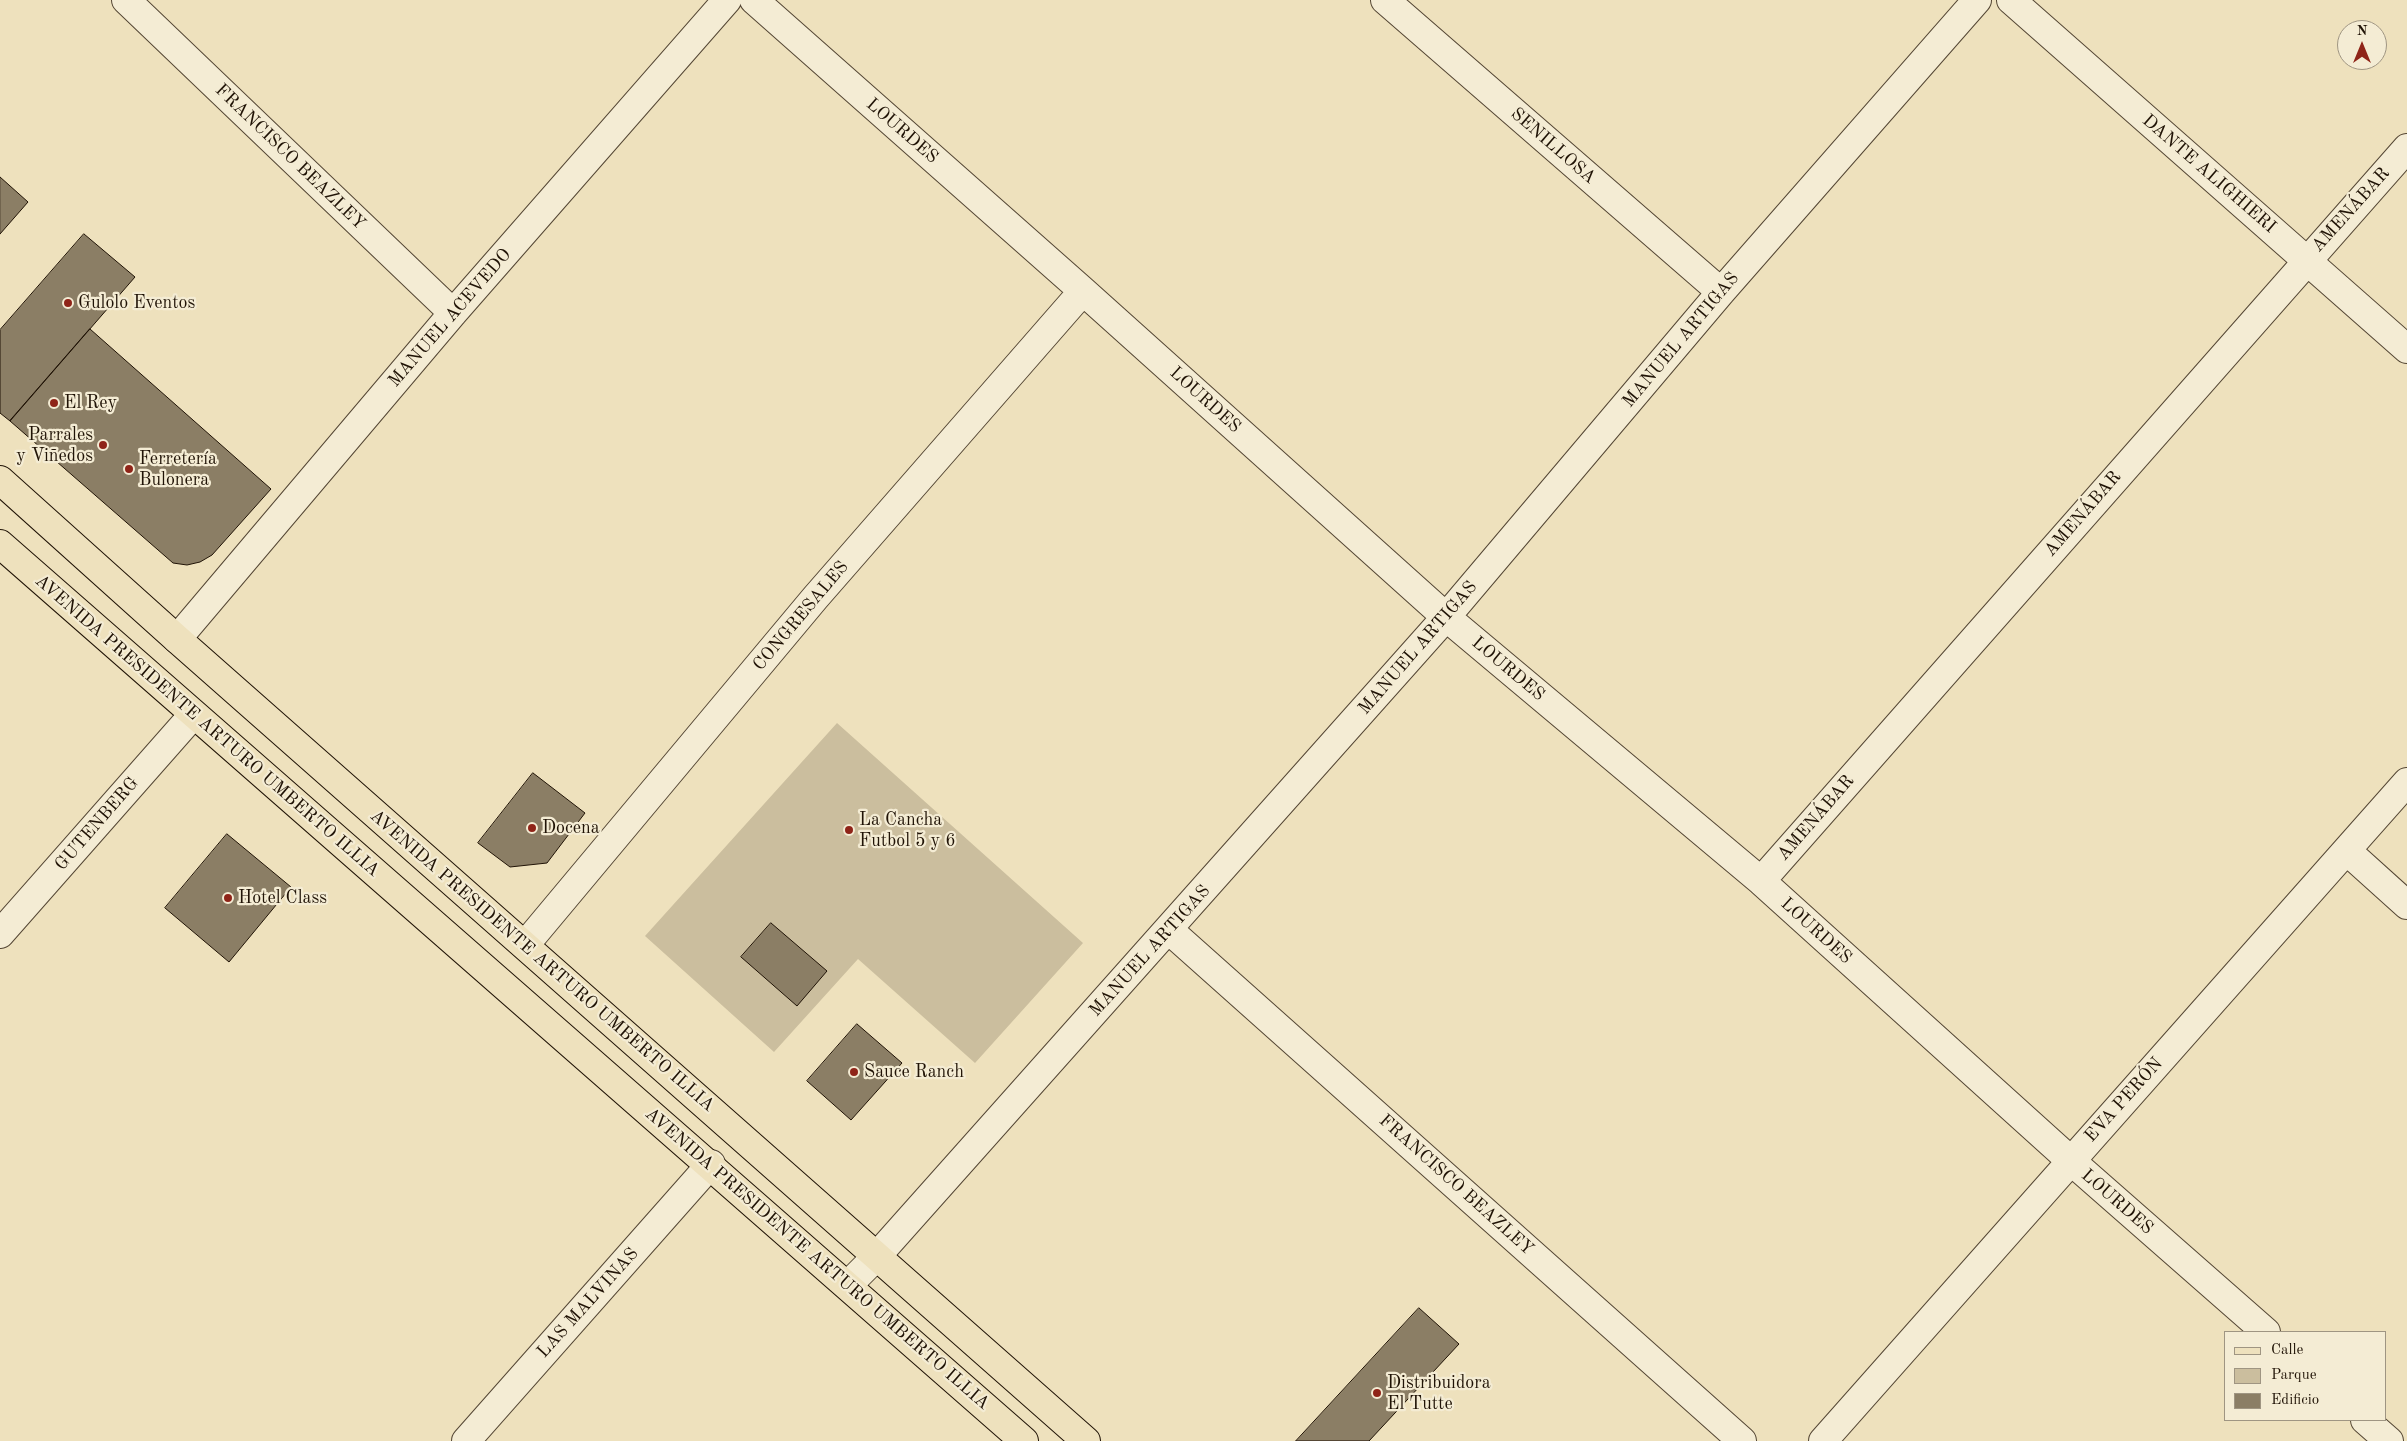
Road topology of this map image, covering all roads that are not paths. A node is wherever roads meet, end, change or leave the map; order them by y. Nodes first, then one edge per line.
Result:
1 (126, 0) edge
2 (726, 0) edge
3 (754, 0) edge
4 (1385, 0) edge
5 (1977, 0) edge
6 (2011, 0) edge
7 (2407, 148) edge
8 (2307, 259) junction
9 (1083, 291) junction
10 (1720, 292) junction
11 (453, 313) junction
12 (2407, 349) edge
13 (0, 480) edge
14 (0, 544) edge
15 (1446, 618) junction
16 (177, 639) junction
17 (194, 715) junction
18 (2407, 782) edge
19 (2347, 851) junction
20 (1761, 881) junction
21 (2407, 905) edge
22 (1169, 930) junction
23 (0, 934) edge
24 (525, 945) junction
25 (2070, 1160) junction
26 (711, 1164) junction
27 (876, 1257) junction
28 (848, 1285) junction
29 (2265, 1331) edge
30 (2366, 1421) edge
31 (466, 1441) edge
32 (1024, 1441) edge
33 (1086, 1441) edge
34 (1742, 1441) edge
35 (1823, 1441) edge
36 (2390, 1441) edge

1 - 11 street, FRANCISCO BEAZLEY
2 - 11 street, MANUEL ACEVEDO
3 - 9 street, LOURDES
4 - 10 street, SENILLOSA
5 - 10 street, MANUEL ARTIGAS
6 - 8 street, DANTE ALIGHIERI
7 - 8 street, AMENÁBAR
8 - 12 street, DANTE ALIGHIERI
8 - 20 street, AMENÁBAR
9 - 15 street, LOURDES
9 - 24 street, CONGRESALES
10 - 15 street, MANUEL ARTIGAS
11 - 16 street, MANUEL ACEVEDO
13 - 16 main road, AVENIDA PRESIDENTE ARTURO UMBERTO ILLIA
14 - 17 main road, AVENIDA PRESIDENTE ARTURO UMBERTO ILLIA
15 - 20 street, LOURDES
15 - 22 street, MANUEL ARTIGAS
16 - 24 main road, AVENIDA PRESIDENTE ARTURO UMBERTO ILLIA
17 - 23 street, GUTENBERG
17 - 26 main road, AVENIDA PRESIDENTE ARTURO UMBERTO ILLIA
18 - 19 street, EVA PERÓN
19 - 21 street
19 - 25 street, EVA PERÓN
20 - 25 street, LOURDES
22 - 27 street, MANUEL ARTIGAS
22 - 34 street, FRANCISCO BEAZLEY
24 - 27 main road, AVENIDA PRESIDENTE ARTURO UMBERTO ILLIA
25 - 29 street, LOURDES
25 - 35 street, EVA PERÓN
26 - 28 main road, AVENIDA PRESIDENTE ARTURO UMBERTO ILLIA
26 - 31 street, LAS MALVINAS
27 - 28 street, MANUEL ARTIGAS
27 - 33 main road, AVENIDA PRESIDENTE ARTURO UMBERTO ILLIA
28 - 32 main road, AVENIDA PRESIDENTE ARTURO UMBERTO ILLIA
30 - 36 street

